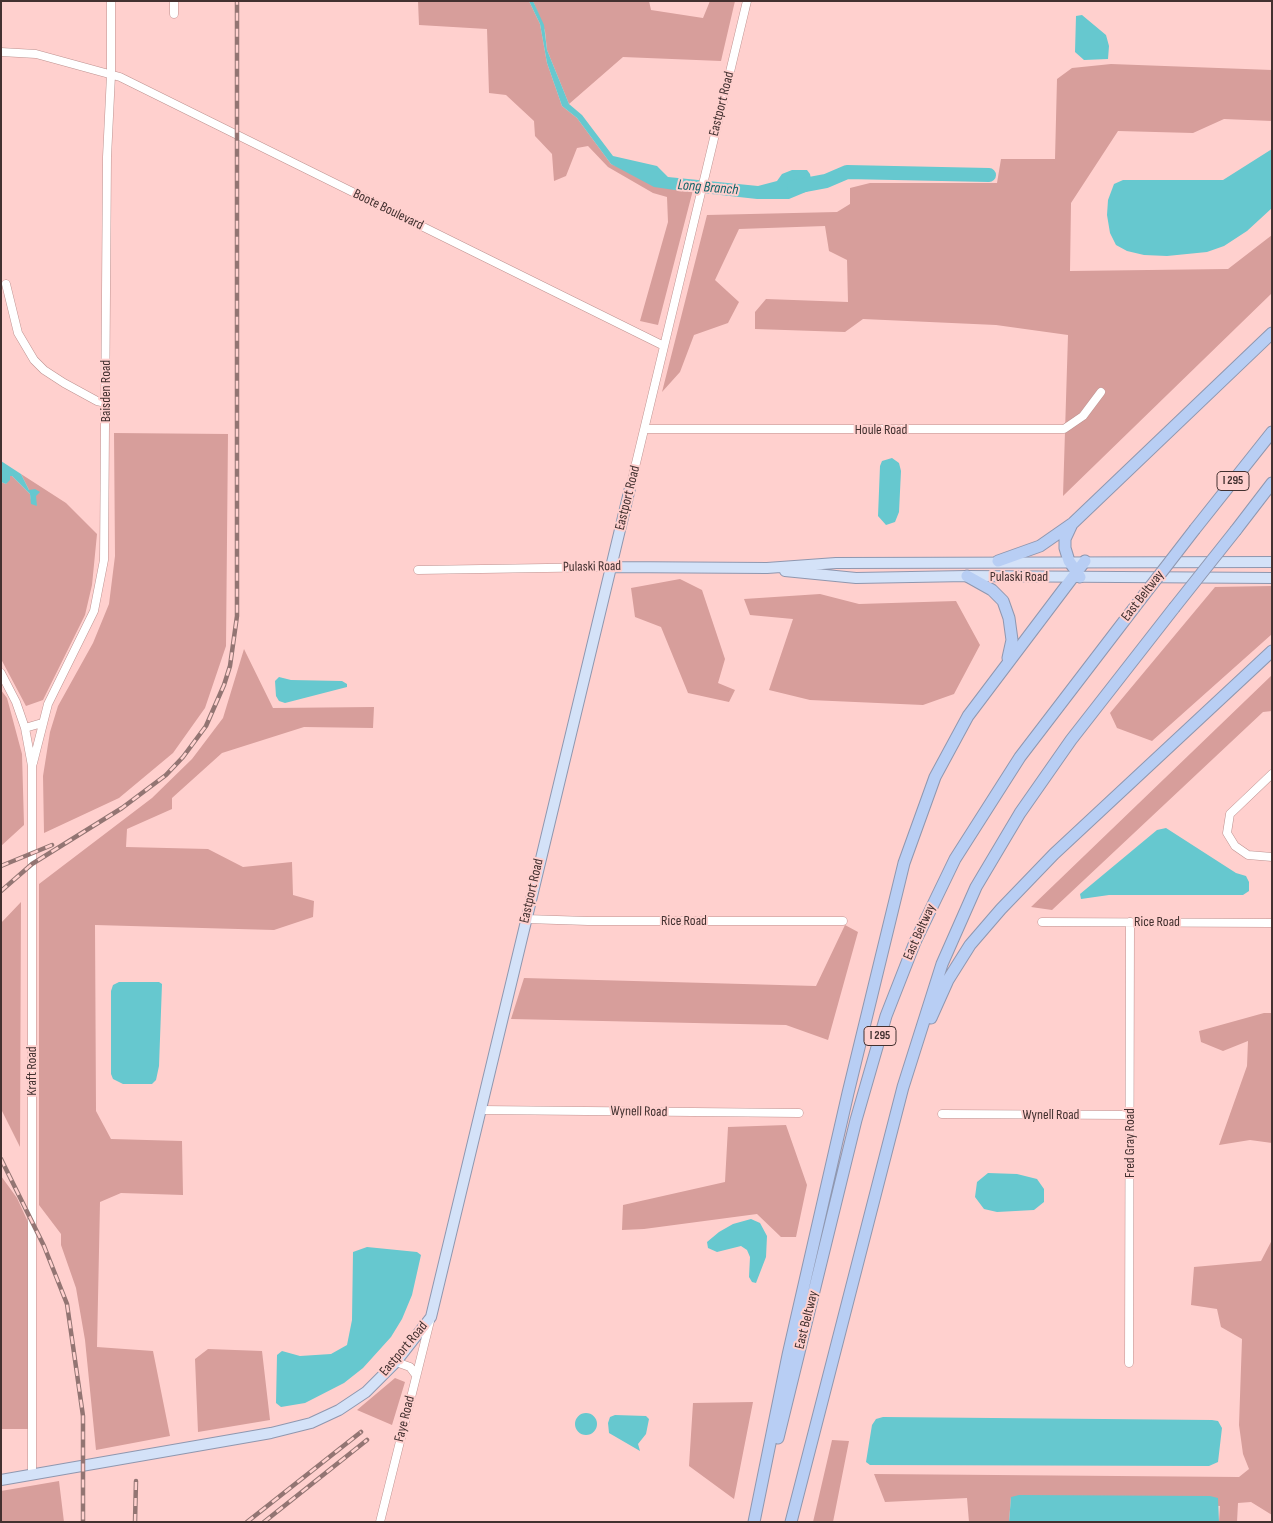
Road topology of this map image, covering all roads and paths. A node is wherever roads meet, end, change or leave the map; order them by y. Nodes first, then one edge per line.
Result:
1 (111, 1) edge
2 (174, 1) edge
3 (747, 1) edge
4 (174, 14) dead end
5 (1, 52) edge
6 (112, 75) junction
7 (6, 284) dead end
8 (1272, 334) edge
9 (664, 346) junction
10 (1101, 392) dead end
11 (106, 403) junction
12 (645, 429) junction
13 (1272, 432) edge
14 (1272, 482) edge
15 (630, 488) joint
16 (1073, 522) junction
17 (1069, 561) junction
18 (1085, 561) junction
19 (998, 562) junction
20 (1272, 562) edge
21 (610, 567) junction
22 (767, 568) junction
23 (418, 570) dead end
24 (1076, 575) junction
25 (967, 576) junction
26 (1272, 578) edge
27 (1272, 651) edge
28 (1007, 663) junction
29 (1, 673) edge
30 (42, 722) junction
31 (25, 728) junction
32 (32, 766) junction
33 (1272, 774) edge
34 (1272, 857) edge
35 (526, 919) junction
36 (842, 921) dead end
37 (1042, 922) dead end
38 (1130, 922) junction
39 (1272, 923) edge
40 (902, 1087) junction
41 (480, 1110) junction
42 (799, 1114) dead end
43 (942, 1114) dead end
44 (1130, 1115) junction
45 (431, 1317) junction
46 (396, 1362) junction
47 (1128, 1363) dead end
48 (416, 1375) junction
49 (32, 1475) junction
50 (1, 1480) edge
51 (382, 1521) edge
52 (754, 1522) edge
53 (758, 1522) edge
54 (790, 1522) edge

1 - 6 street, Baisden Road
2 - 4 street
3 - 9 street, Eastport Road
5 - 6 street, Boote Boulevard
6 - 9 street, Boote Boulevard
6 - 11 street, Baisden Road
7 - 11 street
8 - 16 highway
9 - 12 street, Eastport Road
10 - 12 street, Houle Road
11 - 30 street, Baisden Road
12 - 15 street, Eastport Road
13 - 53 highway, East Beltway / I 295, bridge
14 - 40 highway, I 295, bridge
15 - 21 main road, Eastport Road
16 - 17 highway
16 - 19 highway
17 - 18 main road, Pulaski Road
17 - 19 main road, Pulaski Road
17 - 24 highway
18 - 20 main road, Pulaski Road
18 - 24 highway
19 - 22 main road, Pulaski Road
21 - 22 main road, Pulaski Road
21 - 23 street, Pulaski Road
21 - 35 main road, Eastport Road
22 - 25 main road, Pulaski Road
24 - 25 main road, Pulaski Road
24 - 26 main road, Pulaski Road
24 - 28 highway
25 - 28 highway
27 - 40 highway
28 - 52 highway
29 - 31 street, Kraft Road
30 - 31 street
30 - 32 street, Baisden Road
31 - 32 street, Kraft Road
32 - 49 street, Kraft Road
33 - 34 street
35 - 36 street, Rice Road
35 - 41 main road, Eastport Road
37 - 38 street, Rice Road
38 - 39 street, Rice Road
38 - 44 street, Fred Gray Road
40 - 54 highway, I 295
41 - 42 street, Wynell Road
41 - 45 main road, Eastport Road
43 - 44 street, Wynell Road
44 - 47 street, Fred Gray Road
45 - 46 main road, Eastport Road
45 - 48 street, Faye Road
46 - 48 street
46 - 49 main road, Eastport Road
48 - 51 street, Faye Road
49 - 50 main road, Eastport Road

